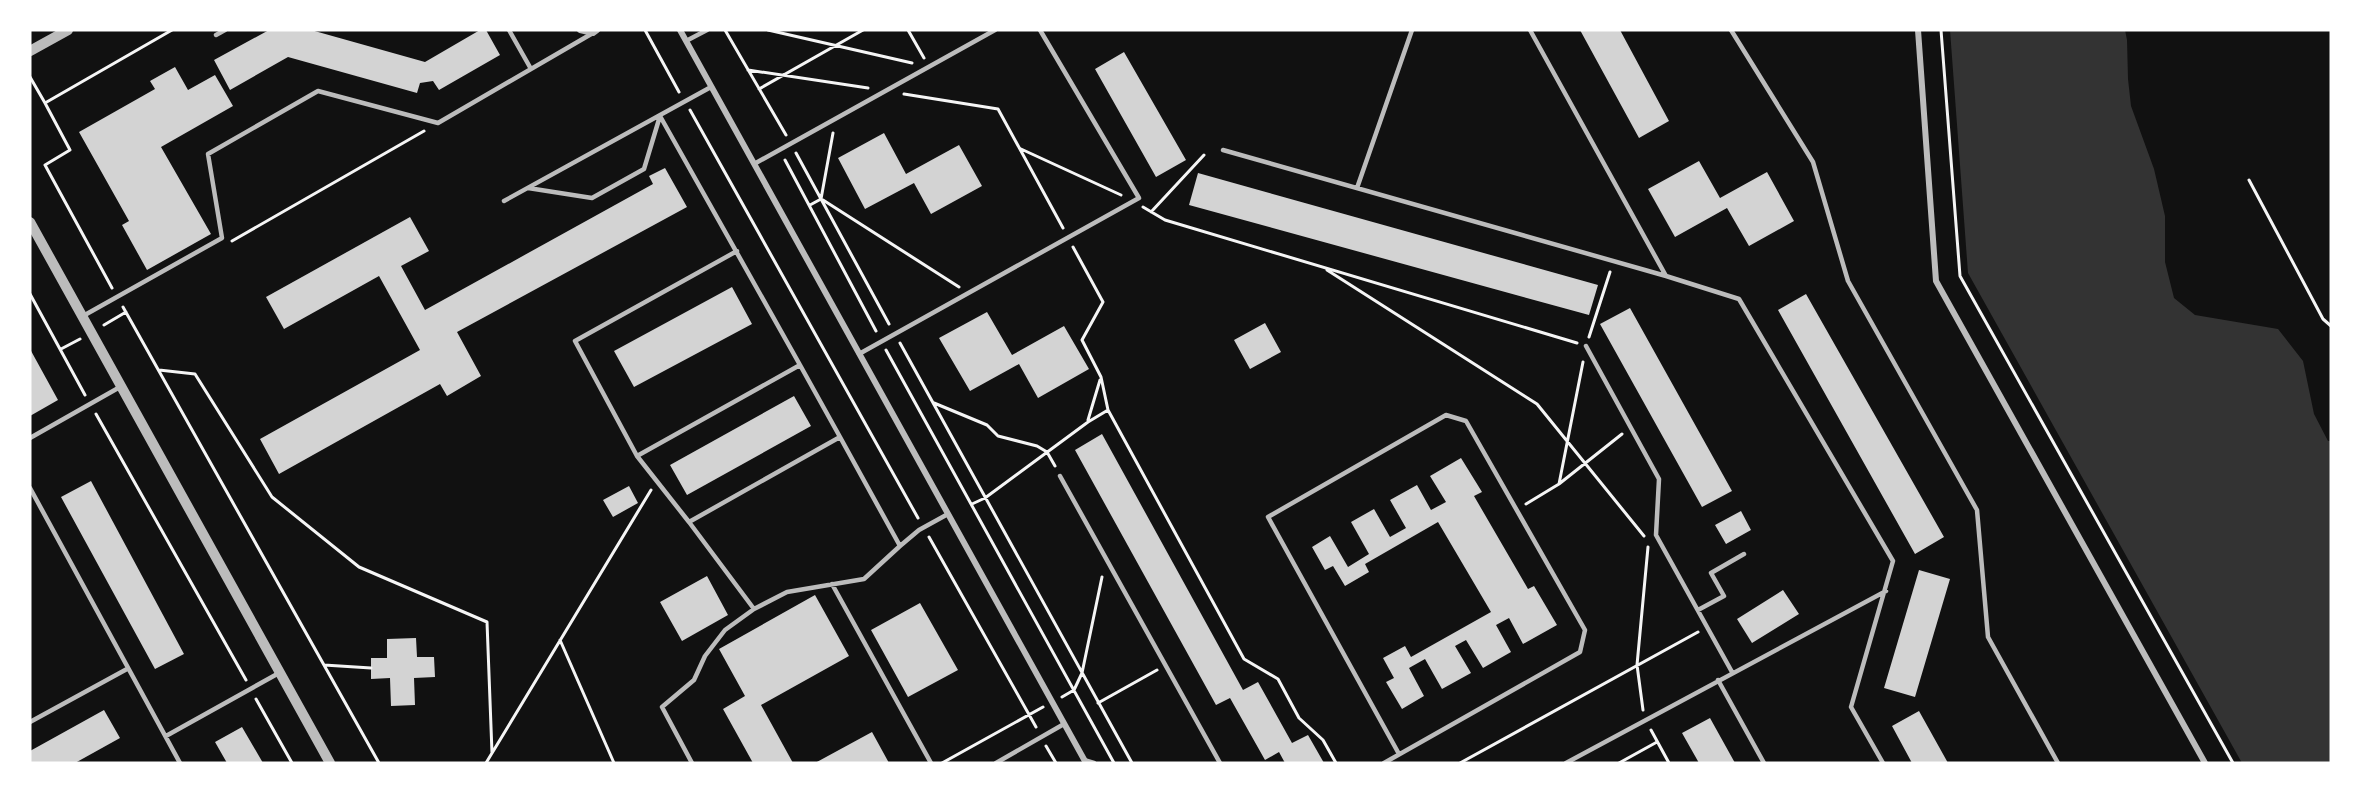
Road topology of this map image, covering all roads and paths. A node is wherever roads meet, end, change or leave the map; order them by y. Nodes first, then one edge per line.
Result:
1 (68, 30) edge
2 (172, 30) edge
3 (225, 30) edge
4 (509, 30) edge
5 (580, 30) edge
6 (645, 30) edge
7 (680, 30) edge
8 (706, 30) edge
9 (725, 30) edge
10 (768, 30) edge
11 (863, 30) edge
12 (908, 30) edge
13 (994, 30) edge
14 (1040, 30) edge
15 (1412, 30) edge
16 (1731, 30) edge
17 (1918, 30) edge
18 (1941, 30) edge
19 (595, 31) edge
20 (1530, 31) edge
21 (216, 35) dead end
22 (686, 41) junction
23 (835, 45) junction
24 (30, 51) edge
25 (930, 66) junction
26 (531, 69) junction
27 (748, 70) junction
28 (783, 75) junction
29 (30, 77) edge
30 (711, 87) junction
31 (759, 89) junction
32 (886, 91) junction
33 (685, 102) junction
34 (45, 103) junction
35 (660, 116) junction
36 (835, 119) junction
37 (438, 123) junction
38 (791, 144) junction
39 (1020, 148) junction
40 (780, 150) junction
41 (1223, 150) dead end
42 (1204, 154) dead end
43 (754, 164) junction
44 (2250, 180) dead end
45 (528, 188) junction
46 (1357, 188) junction
47 (821, 199) junction
48 (504, 201) dead end
49 (1134, 201) junction
50 (810, 206) junction
51 (1150, 212) junction
52 (30, 222) edge
53 (1068, 237) junction
54 (223, 246) dead end
55 (736, 251) junction
56 (1614, 261) junction
57 (1323, 267) junction
58 (1666, 276) junction
59 (968, 293) junction
60 (30, 294) edge
61 (117, 297) junction
62 (126, 312) junction
63 (82, 317) junction
64 (2331, 326) edge
65 (91, 333) junction
66 (894, 334) junction
67 (881, 341) junction
68 (1586, 346) junction
69 (61, 349) junction
70 (858, 354) junction
71 (800, 364) junction
72 (159, 370) junction
73 (1101, 377) junction
74 (120, 387) junction
75 (932, 403) junction
76 (90, 404) junction
77 (1108, 410) junction
78 (1088, 422) junction
79 (1631, 427) junction
80 (840, 437) junction
81 (30, 438) edge
82 (1567, 440) junction
83 (1047, 452) junction
84 (637, 456) junction
85 (1586, 463) junction
86 (1060, 476) joint
87 (657, 481) junction
88 (1559, 484) junction
89 (30, 488) edge
90 (985, 498) junction
91 (972, 504) junction
92 (1516, 510) junction
93 (948, 514) junction
94 (689, 522) junction
95 (923, 528) junction
96 (900, 546) junction
97 (1744, 554) dead end
98 (832, 584) junction
99 (1886, 591) junction
100 (754, 609) junction
101 (1698, 610) junction
102 (1708, 626) junction
103 (560, 640) junction
104 (324, 665) junction
105 (1165, 665) junction
106 (1637, 665) junction
107 (371, 668) dead end
108 (127, 669) junction
109 (1732, 672) junction
110 (279, 673) junction
111 (1718, 680) junction
112 (250, 689) junction
113 (1098, 703) junction
114 (1645, 720) junction
115 (30, 722) edge
116 (1064, 724) junction
117 (166, 736) junction
118 (1041, 737) junction
119 (1657, 742) junction
120 (492, 753) junction
121 (1399, 754) junction
122 (1085, 761) edge
123 (180, 763) edge
124 (291, 763) edge
125 (330, 763) edge
126 (379, 763) edge
127 (486, 763) edge
128 (614, 763) edge
129 (692, 763) edge
130 (931, 763) edge
131 (996, 763) edge
132 (1056, 763) edge
133 (1094, 763) edge
134 (1114, 763) edge
135 (1132, 763) edge
136 (1220, 763) edge
137 (1336, 763) edge
138 (1384, 763) edge
139 (1460, 763) edge
140 (1566, 763) edge
141 (1619, 763) edge
142 (1669, 763) edge
143 (1764, 763) edge
144 (1883, 763) edge
145 (2058, 763) edge
146 (2205, 763) edge
147 (2233, 763) edge

1 - 24 street
2 - 34 path
3 - 21 lane
4 - 26 lane
5 - 19 street
6 - 33 path
7 - 22 street
8 - 22 lane
9 - 27 path
10 - 23 path
11 - 23 path
12 - 25 path
13 - 25 lane
14 - 49 lane
15 - 46 lane
16 - 145 lane
17 - 146 street
18 - 147 path
19 - 26 lane
20 - 58 lane
22 - 30 street
23 - 25 path
23 - 28 path
25 - 32 lane
26 - 37 lane
27 - 28 path
27 - 31 path
28 - 31 path
28 - 32 path
29 - 34 path
30 - 33 lane
30 - 43 street
31 - 38 path
32 - 36 lane
32 - 39 path
33 - 35 lane
33 - 95 path
34 - 61 path
35 - 45 lane
35 - 45 lane
35 - 55 lane
36 - 38 lane
36 - 47 path
37 - 54 path
37 - 61 lane
38 - 40 lane
38 - 47 path
39 - 49 path
39 - 53 path
40 - 43 lane
40 - 50 path
41 - 46 lane
42 - 51 path
43 - 70 street
44 - 64 path
45 - 48 lane
46 - 56 lane
47 - 50 path
47 - 59 path
47 - 66 path
49 - 51 path
49 - 53 lane
50 - 67 path
51 - 57 path
52 - 63 street
53 - 59 lane
53 - 73 path
55 - 71 lane
55 - 84 lane
56 - 58 lane
56 - 68 path
57 - 68 path
57 - 82 path
58 - 99 lane
59 - 66 lane
60 - 69 path
61 - 62 path
61 - 63 lane
62 - 65 path
62 - 72 path
63 - 65 street
65 - 69 path
65 - 74 street
66 - 67 lane
66 - 75 path
67 - 70 lane
67 - 91 path
68 - 79 lane
68 - 82 path
69 - 76 path
70 - 93 street
71 - 80 lane
71 - 84 lane
72 - 104 path
72 - 120 path
73 - 77 path
73 - 78 path
74 - 76 lane
74 - 110 street
75 - 83 path
75 - 90 path
76 - 81 lane
76 - 112 path
77 - 78 path
77 - 137 path
78 - 83 path
79 - 85 path
79 - 101 lane
80 - 94 lane
80 - 96 lane
82 - 85 path
82 - 88 path
83 - 86 path
83 - 90 path
84 - 87 lane
85 - 88 path
85 - 106 path
86 - 105 lane
87 - 94 lane
87 - 103 path
88 - 92 path
89 - 108 lane
90 - 91 path
90 - 113 path
91 - 134 path
92 - 121 lane
92 - 121 lane
93 - 95 lane
93 - 116 street
94 - 100 lane
95 - 96 lane
95 - 118 path
96 - 98 lane
97 - 101 lane
98 - 100 lane
98 - 130 lane
99 - 109 lane
99 - 144 lane
100 - 129 lane
101 - 102 lane
102 - 106 path
102 - 109 lane
103 - 120 path
103 - 128 path
104 - 107 path
104 - 126 path
105 - 113 path
105 - 136 lane
106 - 114 path
106 - 139 path
108 - 115 lane
108 - 117 lane
109 - 111 lane
110 - 112 lane
110 - 125 street
111 - 114 lane
111 - 143 lane
112 - 117 lane
112 - 124 path
113 - 135 path
114 - 119 path
114 - 140 lane
116 - 118 lane
116 - 122 street
117 - 123 lane
118 - 131 lane
118 - 132 path
119 - 141 path
119 - 142 path
120 - 127 path
121 - 138 lane
122 - 133 lane

